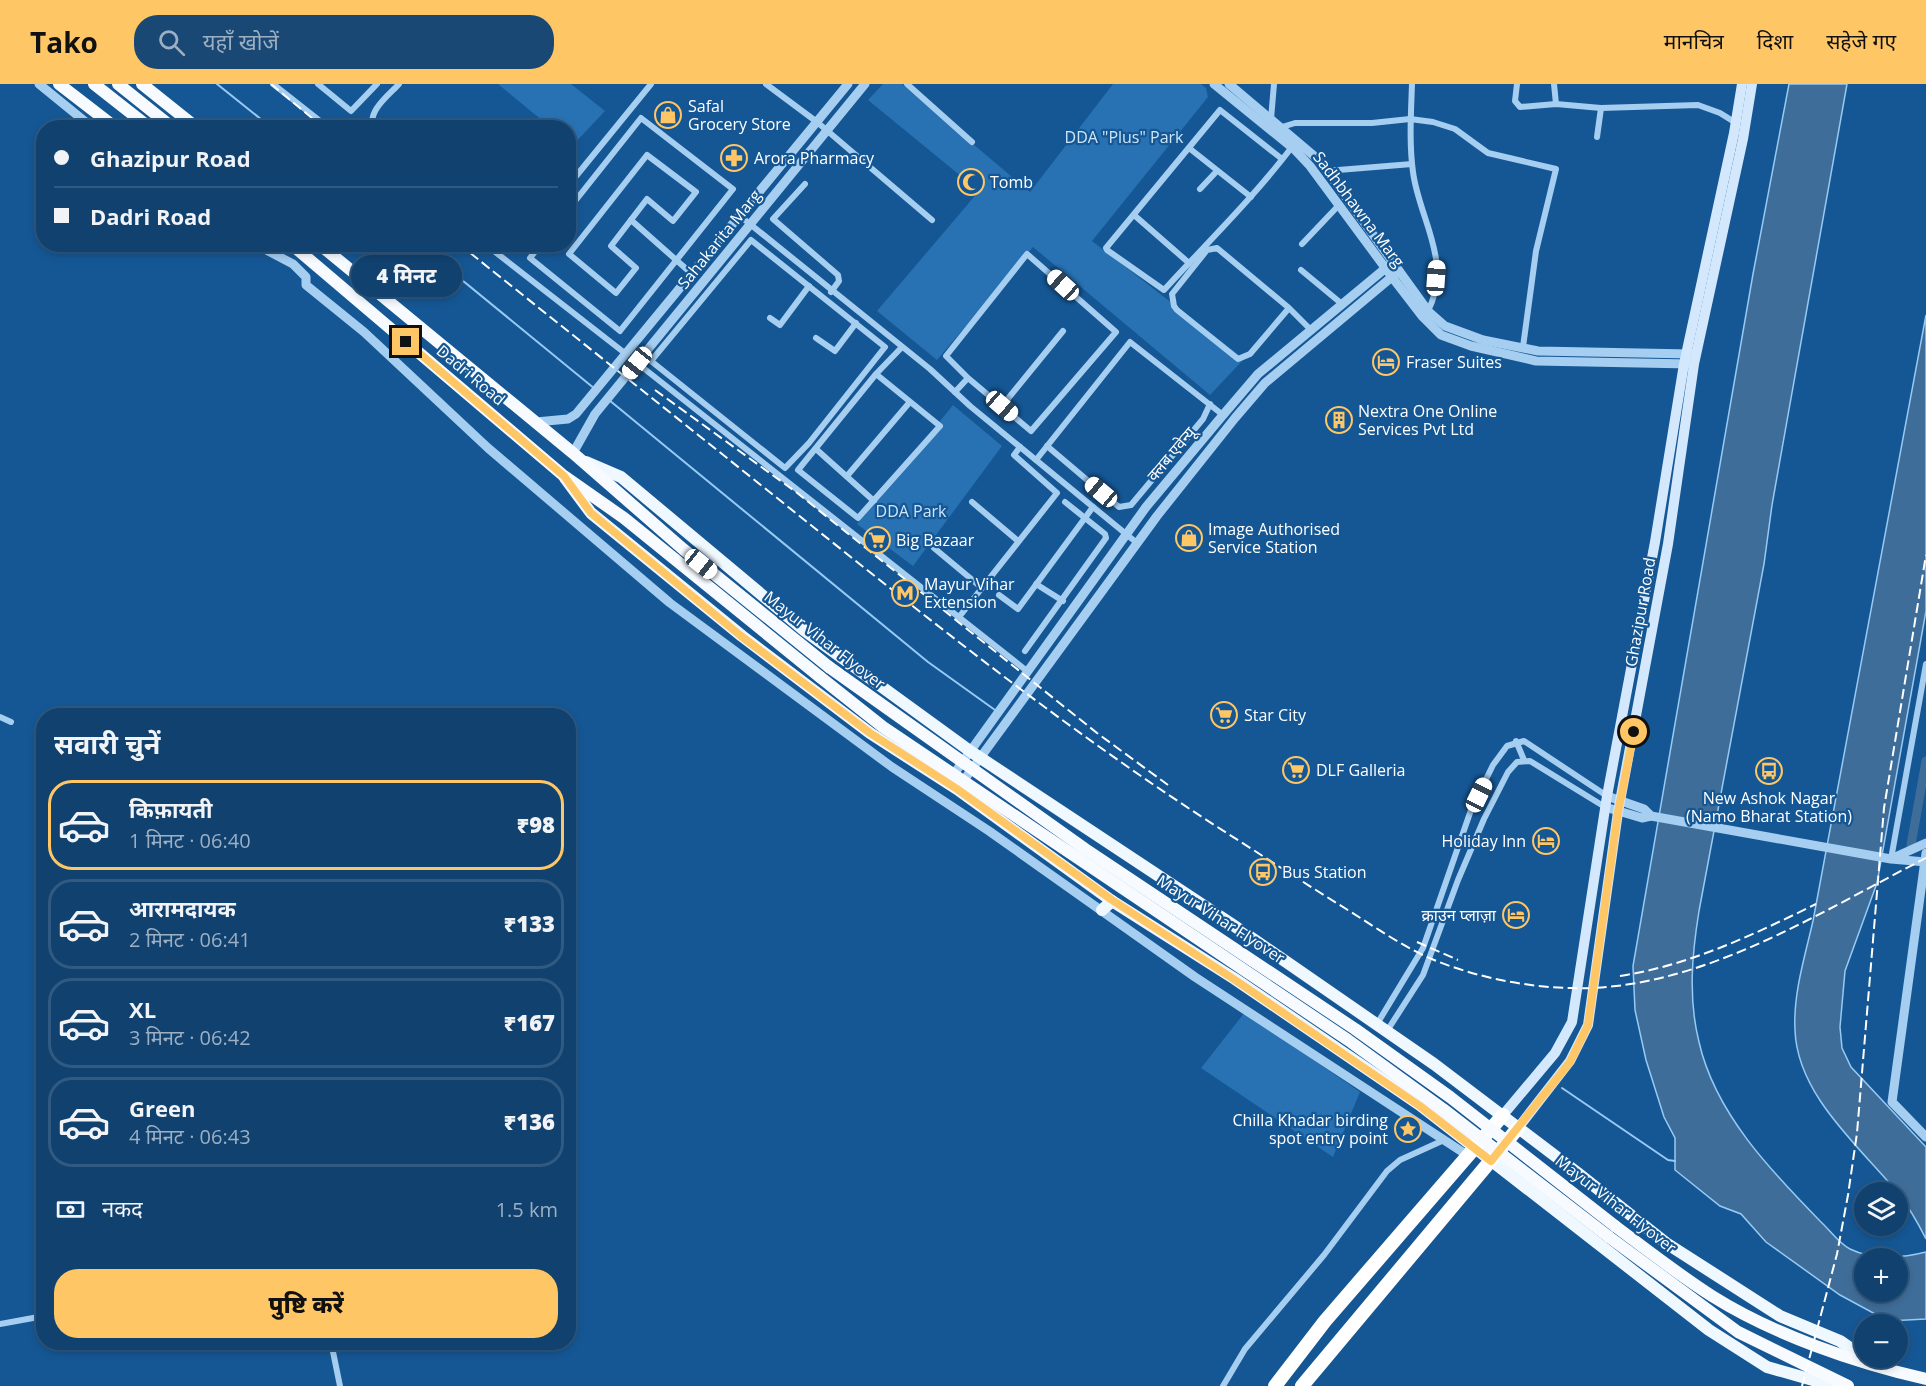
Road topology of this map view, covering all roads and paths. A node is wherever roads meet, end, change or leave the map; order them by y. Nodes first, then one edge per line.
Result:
1 (39, 84) edge
2 (59, 84) edge
3 (94, 84) edge
4 (118, 84) edge
5 (142, 84) edge
6 (273, 84) edge
7 (318, 84) edge
8 (377, 84) edge
9 (399, 84) edge
10 (651, 84) edge
11 (766, 84) edge
12 (848, 84) edge
13 (866, 84) edge
14 (907, 84) edge
15 (1214, 84) edge
16 (1229, 84) edge
17 (1274, 84) edge
18 (1412, 84) edge
19 (1517, 84) edge
20 (1554, 84) edge
21 (1742, 84) edge
22 (1752, 84) edge
23 (1556, 104) junction
24 (1601, 108) junction
25 (1271, 119) junction
26 (1410, 119) junction
27 (83, 120) edge
28 (106, 120) edge
29 (140, 120) edge
30 (163, 120) edge
31 (187, 120) edge
32 (319, 120) edge
33 (371, 120) edge
34 (817, 122) junction
35 (1736, 123) junction
36 (1282, 127) junction
37 (826, 132) junction
38 (1597, 137) dead end
39 (972, 142) dead end
40 (1292, 147) junction
41 (1189, 148) junction
42 (1282, 159) junction
43 (1412, 164) junction
44 (1326, 171) junction
45 (1216, 172) junction
46 (576, 176) edge
47 (805, 184) dead end
48 (1200, 189) dead end
49 (1251, 197) junction
50 (576, 200) edge
51 (1339, 206) junction
52 (1134, 215) junction
53 (740, 216) junction
54 (631, 220) junction
55 (932, 220) dead end
56 (754, 228) junction
57 (752, 240) junction
58 (1302, 244) dead end
59 (576, 245) edge
60 (270, 252) edge
61 (300, 252) edge
62 (329, 252) edge
63 (495, 252) edge
64 (535, 252) edge
65 (571, 252) edge
66 (676, 260) junction
67 (1189, 263) junction
68 (1389, 265) junction
69 (1301, 270) dead end
70 (692, 274) junction
71 (1395, 274) junction
72 (809, 286) junction
73 (831, 292) junction
74 (1342, 304) junction
75 (1289, 308) junction
76 (1428, 311) junction
77 (770, 318) dead end
78 (856, 323) junction
79 (1310, 329) junction
80 (1063, 331) dead end
81 (887, 334) junction
82 (816, 338) dead end
83 (880, 342) junction
84 (902, 347) junction
85 (1522, 347) junction
86 (626, 354) junction
87 (1690, 359) junction
88 (637, 363) junction
89 (876, 374) junction
90 (968, 378) junction
91 (955, 392) junction
92 (909, 403) junction
93 (1210, 404) junction
94 (1002, 406) junction
95 (1223, 415) junction
96 (536, 422) junction
97 (1047, 446) junction
98 (1020, 447) junction
99 (816, 449) junction
100 (576, 456) junction
101 (1036, 460) junction
102 (564, 476) junction
103 (847, 476) junction
104 (874, 501) junction
105 (972, 502) dead end
106 (1065, 502) dead end
107 (1093, 507) junction
108 (1084, 517) junction
109 (1126, 534) junction
110 (1018, 542) junction
111 (1137, 543) junction
112 (934, 548) dead end
113 (1036, 584) junction
114 (982, 588) junction
115 (999, 595) dead end
116 (1063, 601) junction
117 (959, 617) junction
118 (1025, 651) dead end
119 (1926, 664) edge
120 (1027, 671) junction
121 (894, 696) junction
122 (0, 717) edge
123 (11, 723) dead end
124 (870, 733) junction
125 (1516, 741) junction
126 (974, 754) junction
127 (1524, 759) junction
128 (952, 786) junction
129 (1606, 802) junction
130 (1623, 808) junction
131 (1926, 843) edge
132 (1926, 853) edge
133 (1887, 859) junction
134 (1925, 863) edge
135 (1112, 900) junction
136 (1102, 910) junction
137 (1382, 1028) junction
138 (1503, 1115) junction
139 (1518, 1128) junction
140 (1926, 1137) edge
141 (1444, 1140) junction
142 (1470, 1151) junction
143 (1491, 1161) junction
144 (1579, 1174) junction
145 (1555, 1208) junction
146 (36, 1317) edge
147 (0, 1324) edge
148 (332, 1350) edge
149 (1854, 1351) edge
150 (1854, 1358) edge
151 (1890, 1368) edge
152 (1926, 1379) edge
153 (340, 1386) edge
154 (1223, 1386) edge
155 (1275, 1386) edge
156 (1302, 1386) edge
157 (1834, 1386) edge
158 (1848, 1386) edge

1 - 27 street
2 - 28 highway
3 - 29 highway
4 - 30 highway
5 - 31 highway
6 - 32 street
7 - 8 street
9 - 33 street
10 - 46 street
11 - 34 street
12 - 34 street, Sahakarita Marg
13 - 37 street, Sahakarita Marg
14 - 39 street
15 - 40 street, Sadhbhawna Marg
16 - 25 street, Sadhbhawna Marg
17 - 25 street
18 - 26 street
19 - 23 street
20 - 23 street
21 - 35 main road, Ghazipur Road
22 - 87 main road, Ghazipur Road
23 - 24 street
24 - 35 street
24 - 38 street
25 - 36 street, Sadhbhawna Marg
26 - 36 street
26 - 43 street
26 - 85 street
34 - 37 street
34 - 53 street, Sahakarita Marg
35 - 87 main road, Ghazipur Road
36 - 44 street, Sadhbhawna Marg
37 - 55 street
37 - 56 street, Sahakarita Marg
40 - 42 street
40 - 51 street, Sadhbhawna Marg
41 - 42 street
41 - 45 street
41 - 52 street
42 - 49 street
43 - 44 street
43 - 76 street
44 - 68 street, Sadhbhawna Marg
45 - 48 street
45 - 49 street
47 - 73 street
49 - 67 street
50 - 66 street
51 - 58 street
51 - 68 street, Sadhbhawna Marg
52 - 67 street
52 - 67 street
53 - 56 street
53 - 70 street, Sahakarita Marg
54 - 59 street
54 - 65 street
54 - 66 street
56 - 57 street
56 - 73 street
56 - 88 street, Sahakarita Marg
57 - 72 street
57 - 83 street
60 - 136 street
61 - 102 highway, Dadri Road
62 - 96 highway, Dadri Road
63 - 86 street
64 - 66 street
66 - 70 street
68 - 71 street, Sadhbhawna Marg
68 - 74 street, क्लब एवेन्यू
69 - 74 street
70 - 86 street, Sahakarita Marg
71 - 76 street, Sadhbhawna Marg
71 - 87 street, Sadhbhawna Marg
71 - 111 street, क्लब एवेन्यू
72 - 77 street
72 - 78 street
73 - 81 street
74 - 79 street, क्लब एवेन्यू
75 - 75 street
75 - 79 street
76 - 85 street, Sadhbhawna Marg
78 - 82 street
78 - 83 street
79 - 95 street, क्लब एवेन्यू
80 - 94 street
81 - 83 street
81 - 84 street
84 - 89 street
84 - 91 street
85 - 87 street, Sadhbhawna Marg
86 - 96 street, Sahakarita Marg
87 - 129 main road, Ghazipur Road
87 - 130 main road, Ghazipur Road
88 - 100 street, Sahakarita Marg
88 - 117 street
89 - 92 street
89 - 99 street
90 - 91 street
90 - 94 street
90 - 94 street
91 - 98 street
92 - 103 street
92 - 104 street
93 - 95 street
93 - 97 street
93 - 97 street
95 - 109 street, क्लब एवेन्यू
96 - 100 highway, Dadri Road
97 - 101 street
98 - 101 street
98 - 110 street
99 - 103 street
99 - 104 street
100 - 121 main road
100 - 150 highway, Mayur Vihar Flyover, bridge
101 - 107 street
102 - 124 main road
102 - 158 highway, Mayur Vihar Flyover, bridge
103 - 104 street
105 - 110 street
106 - 108 street
107 - 108 street
107 - 109 street
108 - 113 street
108 - 116 street
109 - 111 street
109 - 120 street, क्लब एवेन्यू
110 - 114 street
111 - 126 street, क्लब एवेन्यू
112 - 114 street
113 - 115 street
113 - 116 street
114 - 117 street
116 - 118 street
117 - 120 street
119 - 133 street
120 - 126 street, क्लब एवेन्यू
121 - 124 main road
121 - 126 main road
122 - 123 street
124 - 128 main road
125 - 127 street
125 - 129 street
125 - 137 street
126 - 128 street
126 - 137 main road
127 - 129 street
127 - 137 street
128 - 135 main road
129 - 130 street
129 - 138 main road, Ghazipur Road
130 - 133 street
130 - 139 main road, Ghazipur Road
131 - 133 street
132 - 134 street
133 - 134 street
134 - 140 street
135 - 136 main road
135 - 142 main road
136 - 141 street
137 - 138 main road
138 - 139 main road
138 - 142 highway
139 - 143 highway
139 - 144 main road
141 - 142 street
141 - 154 street
142 - 143 main road
142 - 155 highway
143 - 145 main road
143 - 156 highway
144 - 145 main road
144 - 149 main road
145 - 157 main road
146 - 147 street
148 - 153 street
151 - 152 highway

